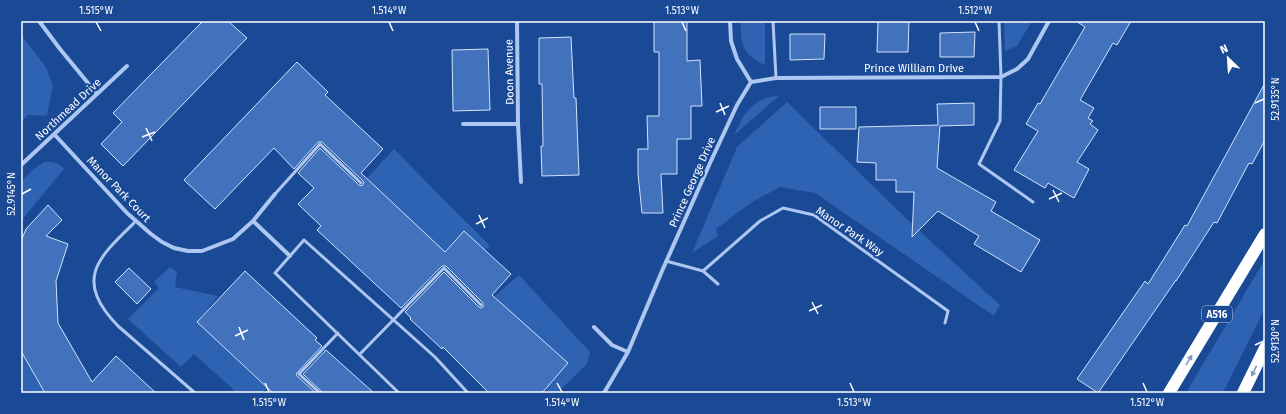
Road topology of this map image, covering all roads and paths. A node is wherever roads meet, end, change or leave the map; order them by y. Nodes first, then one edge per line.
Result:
1 (40, 21) edge
2 (517, 21) edge
3 (730, 21) edge
4 (773, 21) edge
5 (1000, 21) edge
6 (1049, 21) edge
7 (127, 66) dead end
8 (1001, 77) junction
9 (776, 78) junction
10 (751, 82) junction
11 (97, 94) junction
12 (463, 124) dead end
13 (518, 124) junction
14 (54, 134) junction
15 (21, 166) edge
16 (361, 182) dead end
17 (521, 182) dead end
18 (275, 194) joint
19 (1033, 202) dead end
20 (136, 220) junction
21 (253, 220) junction
22 (1265, 234) edge
23 (290, 256) junction
24 (666, 261) junction
25 (704, 270) junction
26 (718, 284) dead end
27 (481, 305) dead end
28 (394, 320) junction
29 (945, 323) dead end
30 (594, 327) dead end
31 (338, 333) junction
32 (1265, 348) edge
33 (628, 352) junction
34 (360, 354) junction
35 (195, 393) edge
36 (320, 393) edge
37 (400, 393) edge
38 (468, 393) edge
39 (604, 393) edge
40 (1169, 393) edge
41 (1243, 393) edge

1 - 11 street
2 - 13 street, Doon Avenue
3 - 10 street
4 - 9 lane
5 - 8 lane
6 - 8 street, Prince William Drive
7 - 11 street, Northmead Drive
8 - 9 street, Prince William Drive
8 - 19 lane
9 - 10 street, Prince William Drive
10 - 24 street, Prince George Drive
11 - 14 street, Northmead Drive
12 - 13 street
13 - 17 street, Doon Avenue
14 - 15 street, Northmead Drive
14 - 20 street, Manor Park Court
16 - 18 lane
18 - 21 street, Manor Park Court
20 - 21 street, Manor Park Court
20 - 35 lane
21 - 23 street
40 -> 22 highway, A516
23 - 28 lane
23 - 31 lane
24 - 25 lane
24 - 33 street, Prince George Drive
25 - 26 lane
25 - 29 lane, Manor Park Way
27 - 28 lane
28 - 34 lane
28 - 38 lane
30 - 33 street
31 - 34 lane
31 - 36 lane
32 -> 41 highway
33 - 39 street
34 - 37 lane

